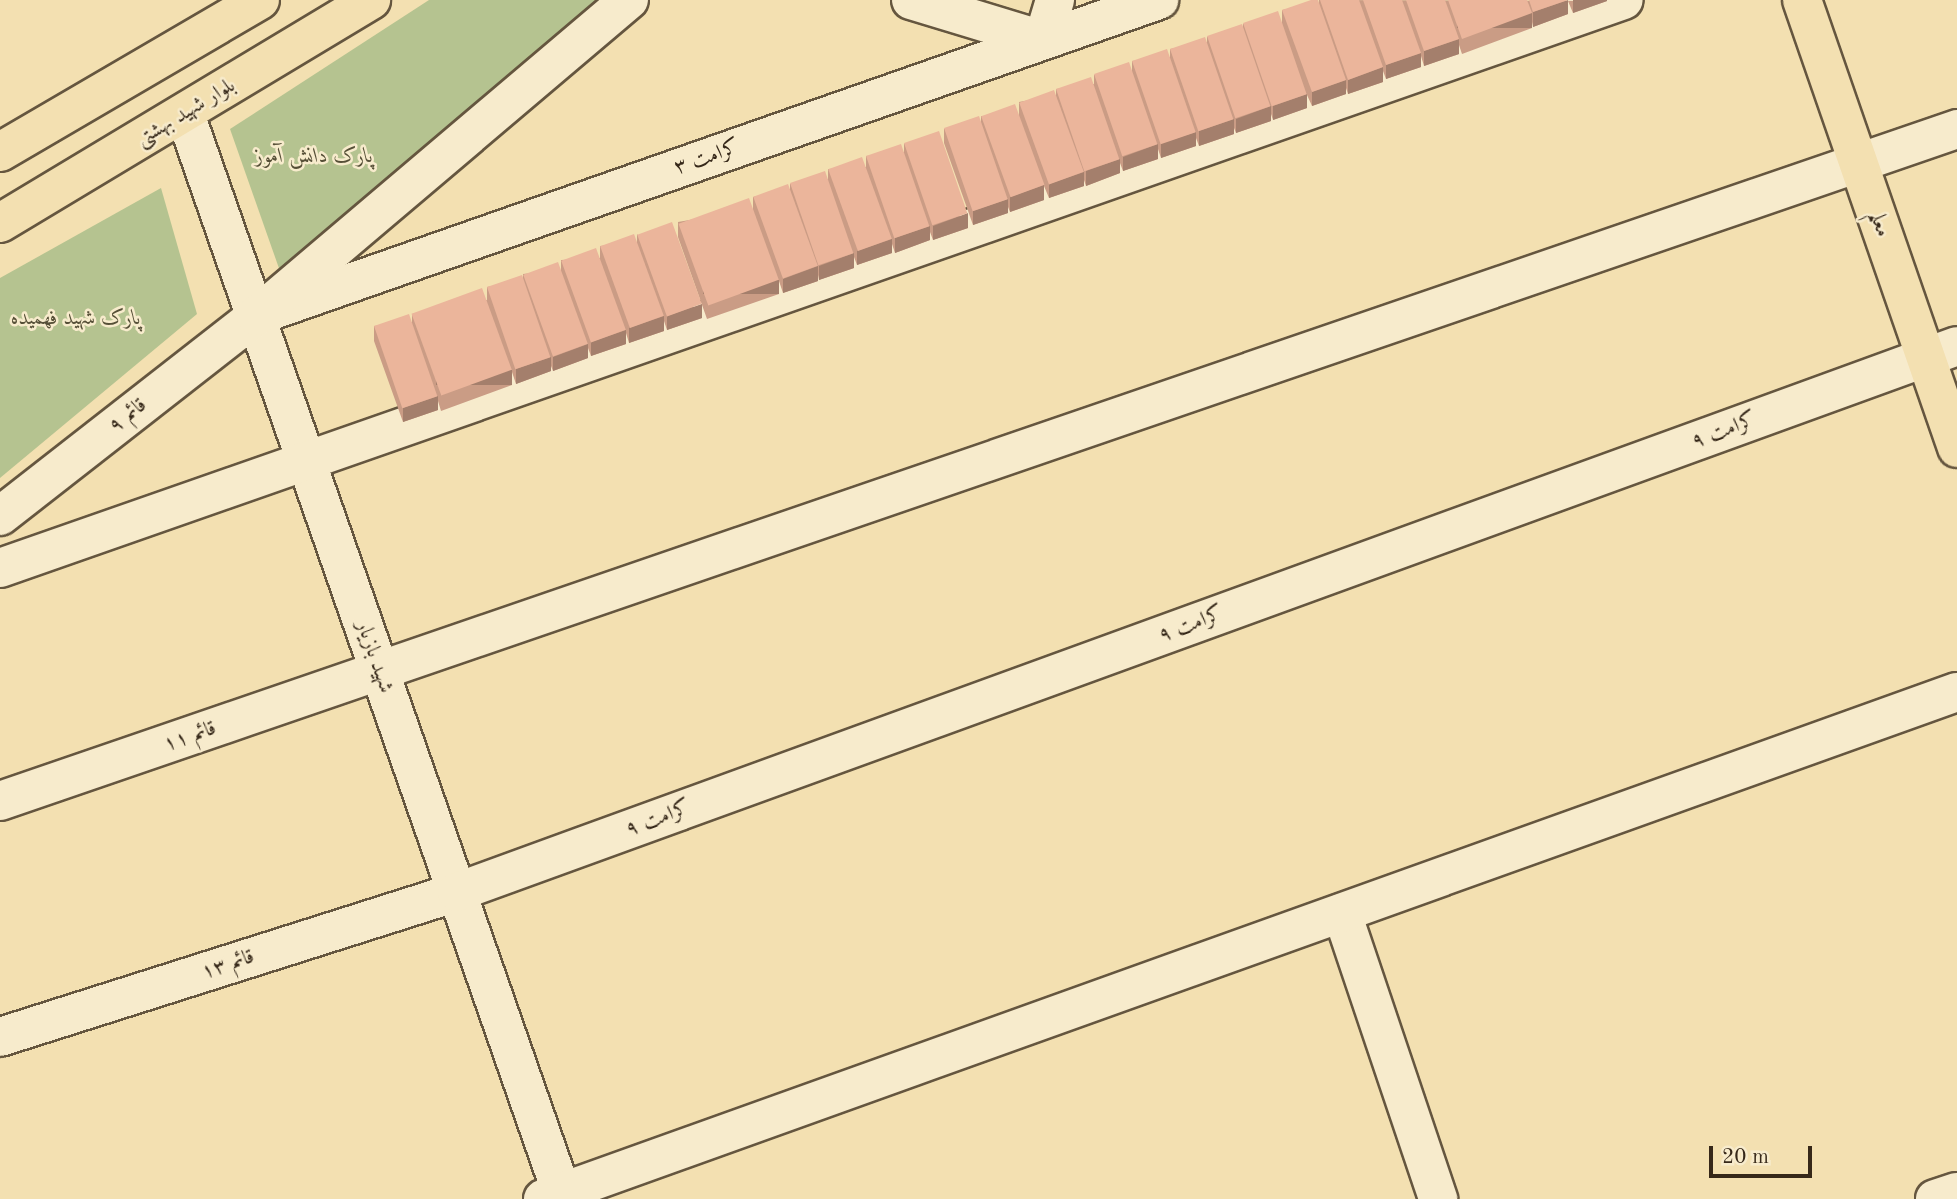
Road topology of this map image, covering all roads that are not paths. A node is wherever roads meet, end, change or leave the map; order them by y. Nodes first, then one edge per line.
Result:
1 (260, 0) edge
2 (371, 0) edge
3 (629, 0) edge
4 (911, 0) edge
5 (1055, 0) edge
6 (1159, 0) edge
7 (1624, 0) edge
8 (1802, 0) edge
9 (1044, 40) junction
10 (185, 114) junction
11 (1957, 129) edge
12 (0, 152) edge
13 (1859, 165) junction
14 (0, 223) edge
15 (256, 316) junction
16 (1941, 352) edge
17 (1957, 448) edge
18 (306, 461) junction
19 (0, 516) edge
20 (0, 568) edge
21 (380, 672) junction
22 (1957, 692) edge
23 (0, 801) edge
24 (457, 892) junction
25 (1342, 912) junction
26 (0, 1037) edge
27 (1957, 1192) edge
28 (556, 1197) edge
29 (1438, 1199) edge
30 (1935, 1199) edge

1 - 12 main road
2 - 10 main road, بلوار شهید بهشتی
3 - 15 street, قائم ۹
4 - 9 street
5 - 9 street
6 - 9 street, کرامت ۳
7 - 18 street
8 - 13 main road, معلم
9 - 15 street, کرامت ۳
10 - 14 main road, بلوار شهید بهشتی
10 - 15 street, شهید بازیار
11 - 13 street, قائم ۱۱
13 - 16 main road, معلم
13 - 21 street, قائم ۱۱
15 - 18 street, شهید بازیار
15 - 19 street, قائم ۹
16 - 17 main road, معلم
16 - 24 street, کرامت ۹
18 - 20 street
18 - 21 street, شهید بازیار
21 - 23 street, قائم ۱۱
21 - 24 street, شهید بازیار
22 - 25 street
24 - 26 street, قائم ۱۳
24 - 28 street, شهید بازیار
25 - 28 street
25 - 29 street
27 - 30 street

